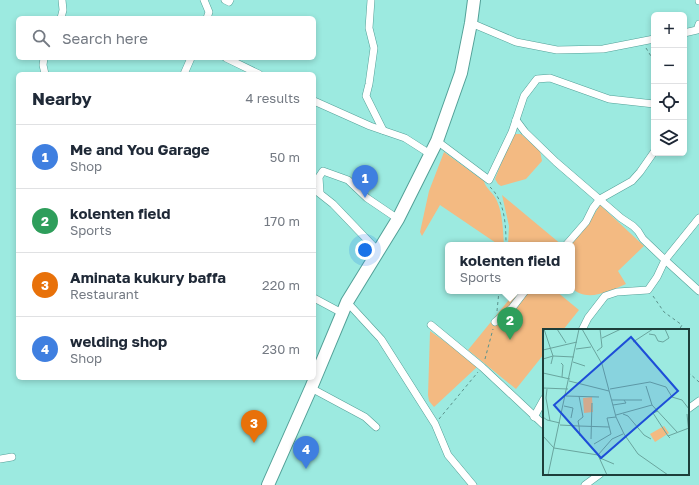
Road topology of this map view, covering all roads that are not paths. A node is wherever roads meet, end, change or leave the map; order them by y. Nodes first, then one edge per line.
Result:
1 (62, 0) edge
2 (204, 0) edge
3 (225, 0) edge
4 (230, 0) edge
5 (371, 0) edge
6 (474, 0) edge
7 (62, 16) edge
8 (208, 16) edge
9 (471, 23) junction
10 (698, 29) edge
11 (687, 32) edge
12 (651, 39) edge
13 (44, 60) edge
14 (190, 60) edge
15 (230, 60) edge
16 (45, 72) edge
17 (185, 72) edge
18 (255, 72) edge
19 (316, 102) edge
20 (651, 104) edge
21 (516, 120) junction
22 (383, 130) junction
23 (436, 141) junction
24 (430, 154) junction
25 (651, 156) edge
26 (317, 191) edge
27 (600, 199) junction
28 (699, 218) edge
29 (398, 219) junction
30 (569, 242) edge
31 (378, 251) junction
32 (665, 260) junction
33 (699, 291) edge
34 (523, 294) edge
35 (316, 299) edge
36 (344, 308) junction
37 (495, 322) road end
38 (431, 325) dead end
39 (582, 329) edge
40 (316, 376) edge
41 (314, 380) edge
42 (311, 388) junction
43 (543, 401) edge
44 (699, 401) edge
45 (689, 408) edge
46 (534, 417) junction
47 (543, 424) edge
48 (376, 427) dead end
49 (12, 457) dead end
50 (0, 460) edge
51 (598, 475) edge
52 (268, 485) edge
53 (473, 485) edge
54 (585, 485) edge

1 - 7 street
2 - 8 street
3 - 4 street
5 - 22 street
6 - 9 highway
9 - 12 street
9 - 23 highway
10 - 11 street
13 - 16 street
14 - 17 street
15 - 18 street
19 - 22 street
20 - 21 street
21 - 23 street
21 - 27 street
22 - 24 street
23 - 24 highway
24 - 29 highway
25 - 27 street
26 - 29 street
26 - 31 street
27 - 30 street
27 - 32 street
28 - 32 street
29 - 31 highway
31 - 36 highway
32 - 33 street
32 - 39 street
34 - 37 street
35 - 36 street
36 - 40 highway
36 - 53 street
38 - 46 street
41 - 42 highway
42 - 48 street
42 - 52 highway
43 - 46 street
44 - 45 street
46 - 47 street
49 - 50 street
51 - 54 street

